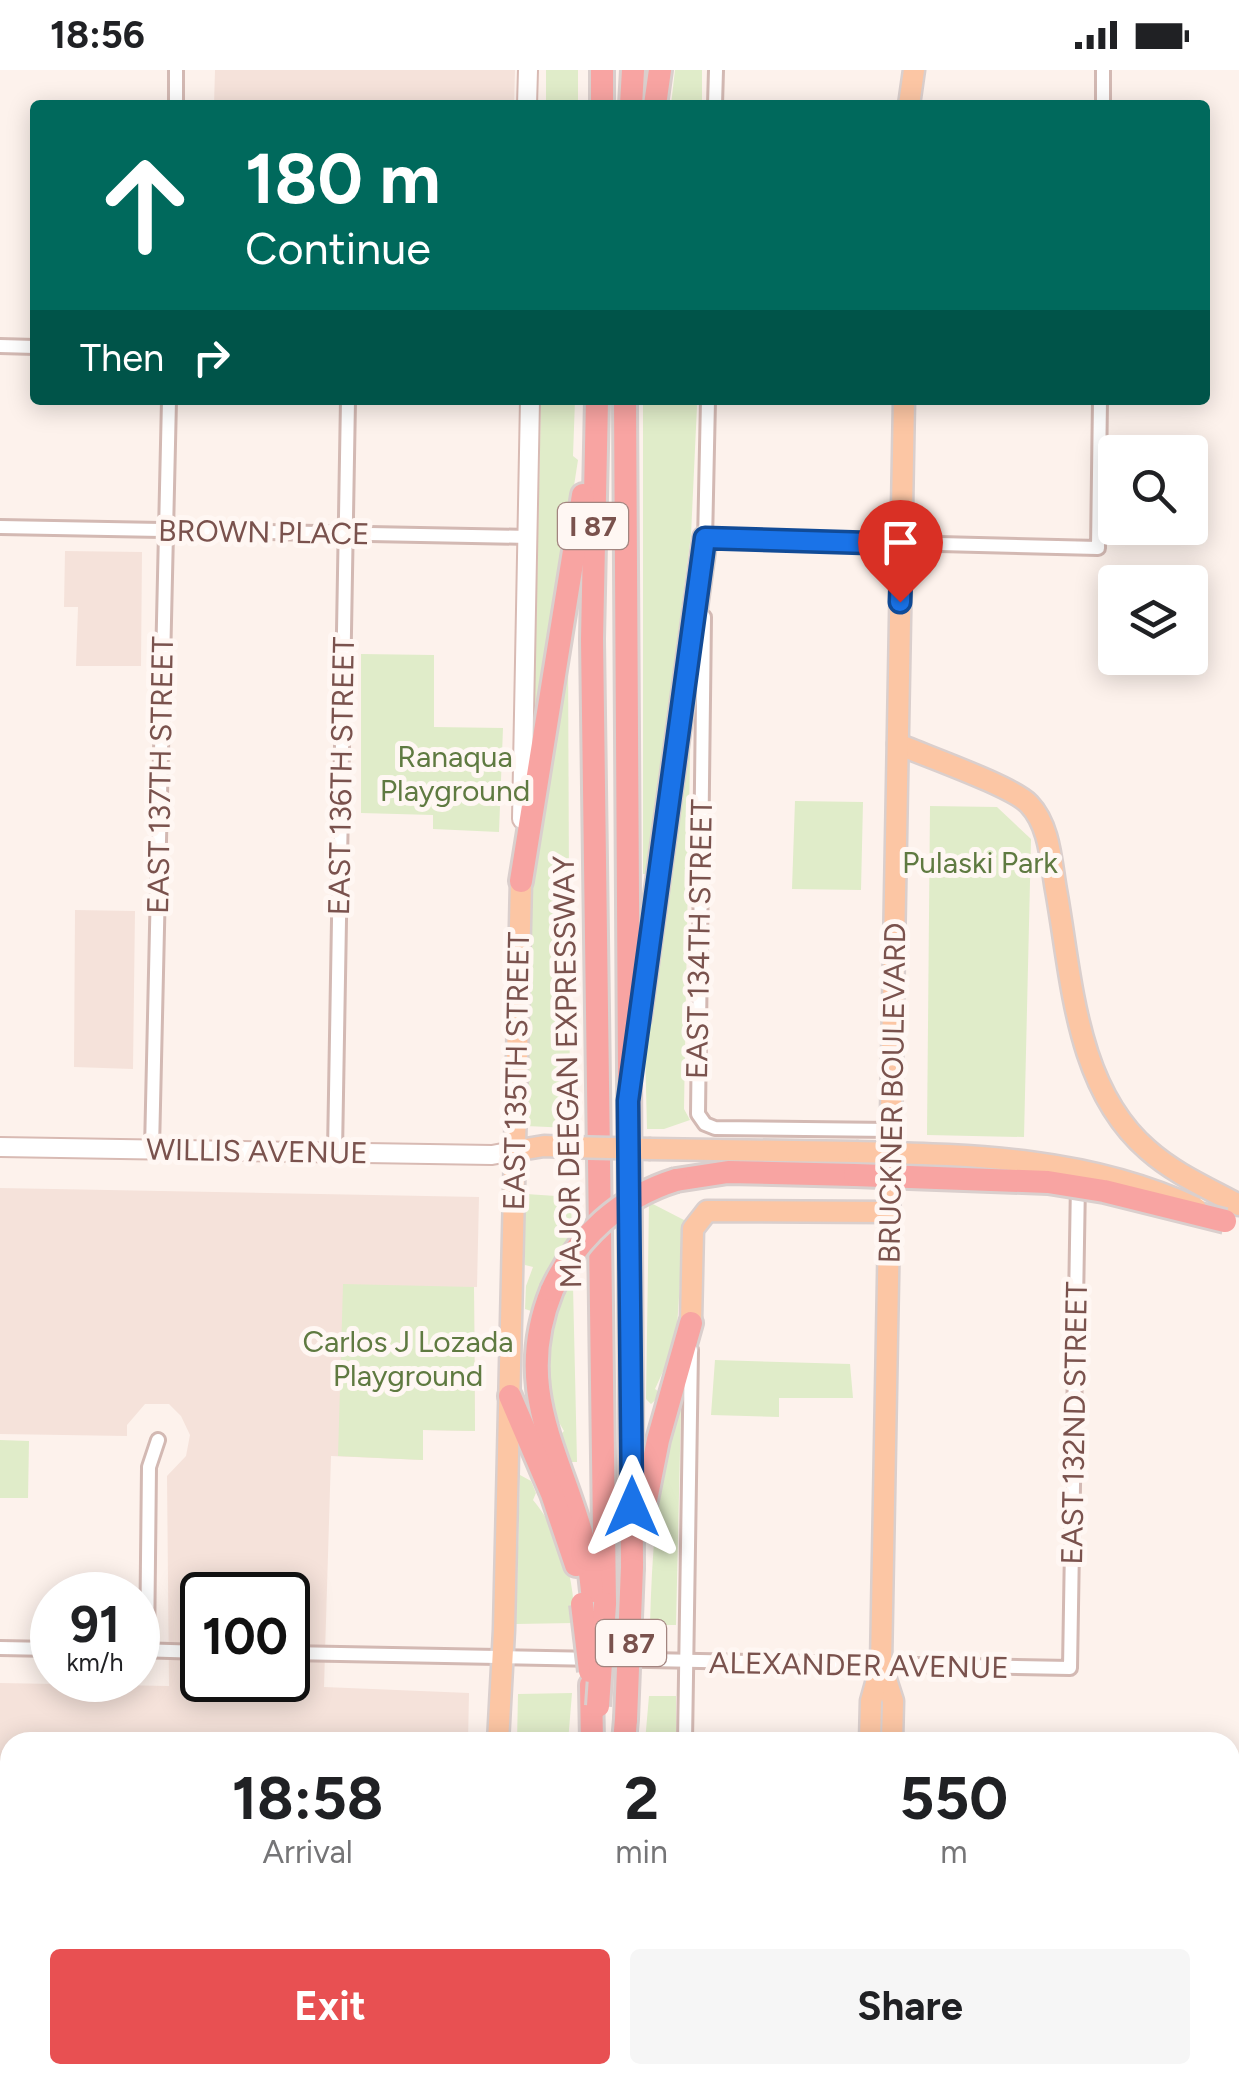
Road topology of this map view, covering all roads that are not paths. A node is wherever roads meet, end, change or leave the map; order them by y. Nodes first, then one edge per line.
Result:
1 (176, 70) edge
2 (528, 70) edge
3 (602, 70) edge
4 (633, 70) edge
5 (660, 70) edge
6 (716, 70) edge
7 (902, 70) edge
8 (914, 70) edge
9 (1104, 70) edge
10 (176, 100) edge
11 (528, 100) edge
12 (602, 100) edge
13 (632, 100) edge
14 (656, 100) edge
15 (715, 100) edge
16 (907, 100) edge
17 (909, 100) edge
18 (1103, 100) edge
19 (0, 346) edge
20 (30, 347) edge
21 (169, 405) edge
22 (348, 405) edge
23 (530, 405) edge
24 (708, 405) edge
25 (904, 405) edge
26 (1100, 405) edge
27 (597, 406) edge
28 (625, 406) edge
29 (0, 527) edge
30 (166, 530) junction
31 (346, 534) junction
32 (528, 537) junction
33 (705, 538) junction
34 (902, 544) junction
35 (898, 744) junction
36 (520, 880) junction
37 (628, 1101) junction
38 (891, 1130) junction
39 (0, 1146) edge
40 (152, 1149) junction
41 (334, 1152) junction
42 (514, 1152) junction
43 (855, 1164) junction
44 (890, 1168) junction
45 (890, 1212) junction
46 (1234, 1218) edge
47 (691, 1324) junction
48 (510, 1396) junction
49 (158, 1440) dead end
50 (632, 1567) junction
51 (145, 1572) edge
52 (593, 1604) junction
53 (0, 1648) edge
54 (30, 1649) edge
55 (310, 1654) edge
56 (502, 1658) junction
57 (687, 1662) junction
58 (882, 1665) junction
59 (1070, 1668) joint
60 (595, 1706) junction
61 (625, 1731) edge
62 (498, 1732) edge
63 (593, 1732) edge
64 (685, 1732) edge
65 (870, 1732) edge
66 (892, 1732) edge

1 - 10 street
2 - 11 main road
3 - 12 highway
4 - 13 highway
5 - 14 highway
6 - 15 street
7 - 16 main road
8 - 17 main road
9 - 18 street
19 - 20 street
21 - 30 street, EAST 137TH STREET
22 - 31 street, EAST 136TH STREET
23 - 32 main road, EAST 135TH STREET
24 - 33 street, EAST 134TH STREET
25 - 34 main road, BRUCKNER BOULEVARD
26 - 34 street
27 - 36 highway
27 - 52 highway, MAJOR DEEGAN EXPRESSWAY / I 87
28 - 37 highway, MAJOR DEEGAN EXPRESSWAY / I 87
29 - 30 street, BROWN PLACE
30 - 31 street, BROWN PLACE
30 - 40 street, EAST 137TH STREET
31 - 32 street, BROWN PLACE
31 - 41 street, EAST 136TH STREET
32 - 36 main road, EAST 135TH STREET
33 - 34 street
33 - 37 highway
33 - 38 street, EAST 134TH STREET
34 - 35 main road, BRUCKNER BOULEVARD
35 - 38 main road, BRUCKNER BOULEVARD
35 - 46 main road
36 - 42 main road, EAST 135TH STREET
37 - 50 highway, MAJOR DEEGAN EXPRESSWAY / I 87
38 - 44 main road, BRUCKNER BOULEVARD
39 - 40 main road, WILLIS AVENUE
40 - 41 main road, WILLIS AVENUE
41 - 42 main road, WILLIS AVENUE
42 - 43 main road, bridge
42 - 48 main road, EAST 135TH STREET
43 - 46 highway, bridge
43 - 52 highway, bridge
44 - 45 main road, BRUCKNER BOULEVARD
44 - 59 street, EAST 132ND STREET
45 - 47 main road
45 - 58 main road, BRUCKNER BOULEVARD
47 - 50 highway
47 - 57 street
48 - 52 highway
48 - 56 main road, EAST 135TH STREET
49 - 51 street
50 - 61 highway, MAJOR DEEGAN EXPRESSWAY / I 87, bridge
52 - 60 highway, MAJOR DEEGAN EXPRESSWAY / I 87, bridge
52 - 60 highway, bridge
53 - 54 street
55 - 56 street, ALEXANDER AVENUE
56 - 57 street, ALEXANDER AVENUE
56 - 62 main road, EAST 135TH STREET
57 - 58 street, ALEXANDER AVENUE
57 - 64 street
58 - 59 street, ALEXANDER AVENUE
58 - 65 main road, BRUCKNER BOULEVARD
58 - 66 main road, BRUCKNER BOULEVARD
60 - 63 highway, MAJOR DEEGAN EXPRESSWAY / I 87

